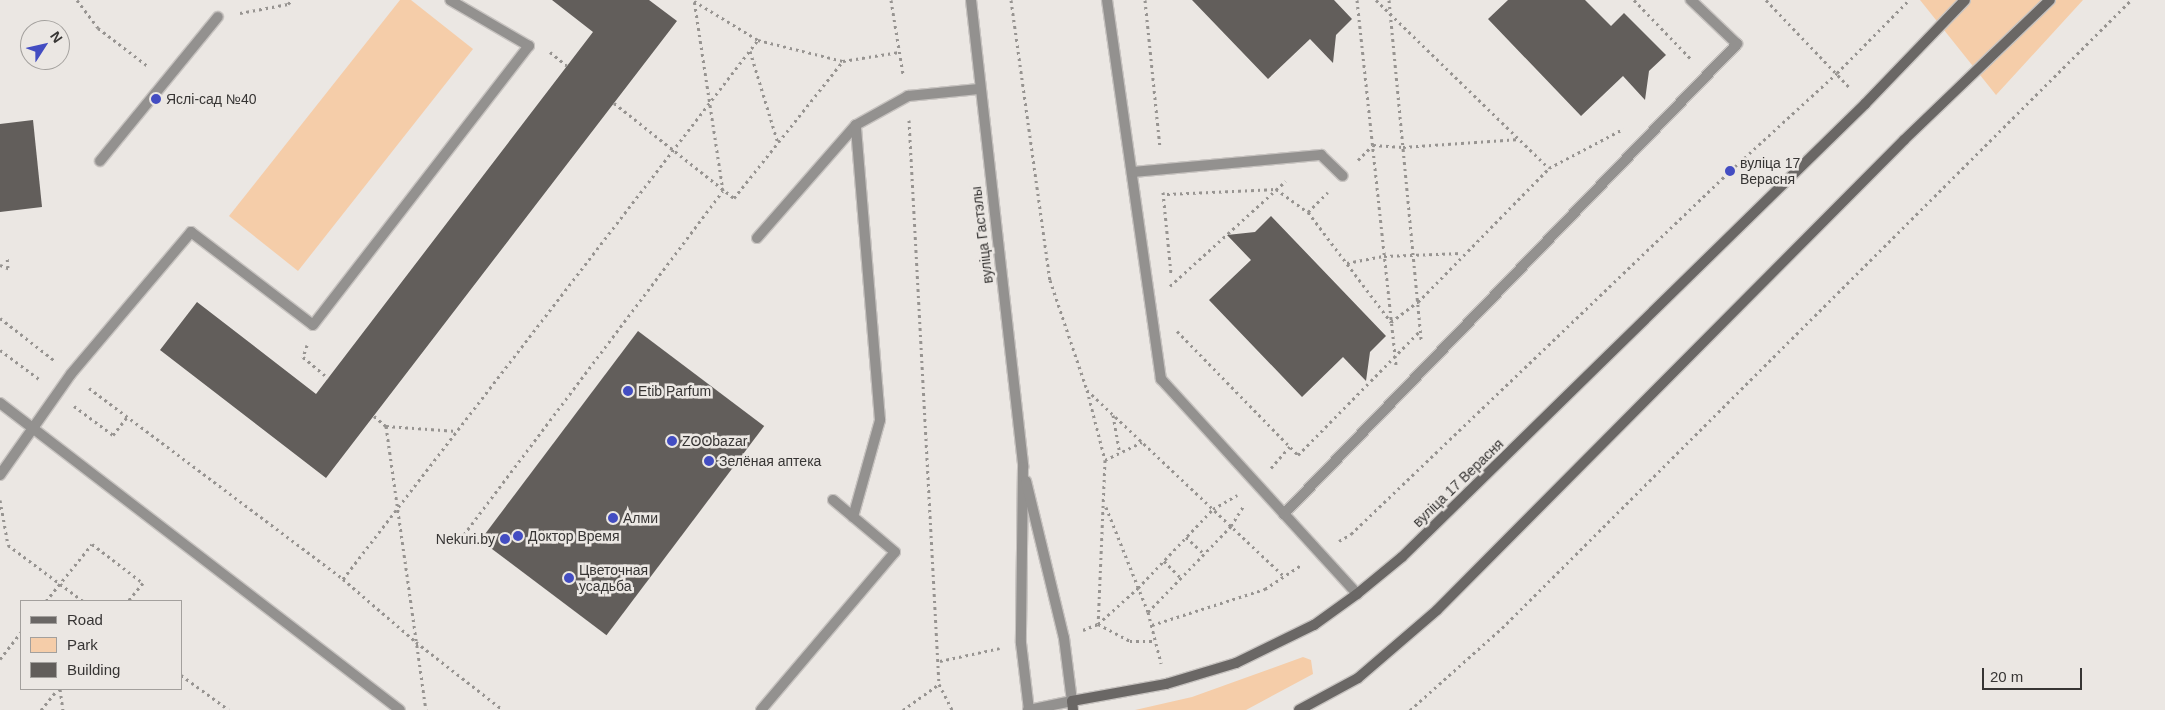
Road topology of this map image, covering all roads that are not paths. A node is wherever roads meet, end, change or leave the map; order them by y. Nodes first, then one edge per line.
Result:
1 (450, 0) edge
2 (971, 0) edge
3 (1107, 0) edge
4 (1691, 0) edge
5 (1965, 0) edge
6 (2050, 0) edge
7 (218, 17) dead end
8 (980, 89) junction
9 (856, 125) junction
10 (100, 161) dead end
11 (1134, 172) junction
12 (1343, 176) road end
13 (758, 238) dead end
14 (0, 402) edge
15 (35, 428) junction
16 (1023, 467) junction
17 (0, 474) edge
18 (833, 500) dead end
19 (1284, 514) junction
20 (852, 516) junction
21 (1357, 594) junction
22 (1072, 705) edge
23 (400, 710) edge
24 (761, 710) edge
25 (1028, 710) edge
26 (1299, 710) edge

1 - 15 street
2 - 8 street, вуліца Гастэлы
3 - 11 street
4 - 19 street
5 - 21 main road, вуліца 17 Верасня
6 - 26 main road
7 - 10 street
8 - 9 street
8 - 16 street, вуліца Гастэлы
9 - 13 street
9 - 20 street
11 - 12 street
11 - 19 street
14 - 15 street
15 - 17 street
15 - 23 street
16 - 22 street, вуліца Гастэлы
16 - 25 street, вуліца Гастэлы
18 - 20 street
19 - 21 street
20 - 24 street
21 - 22 main road, вуліца 17 Верасня
22 - 25 street

